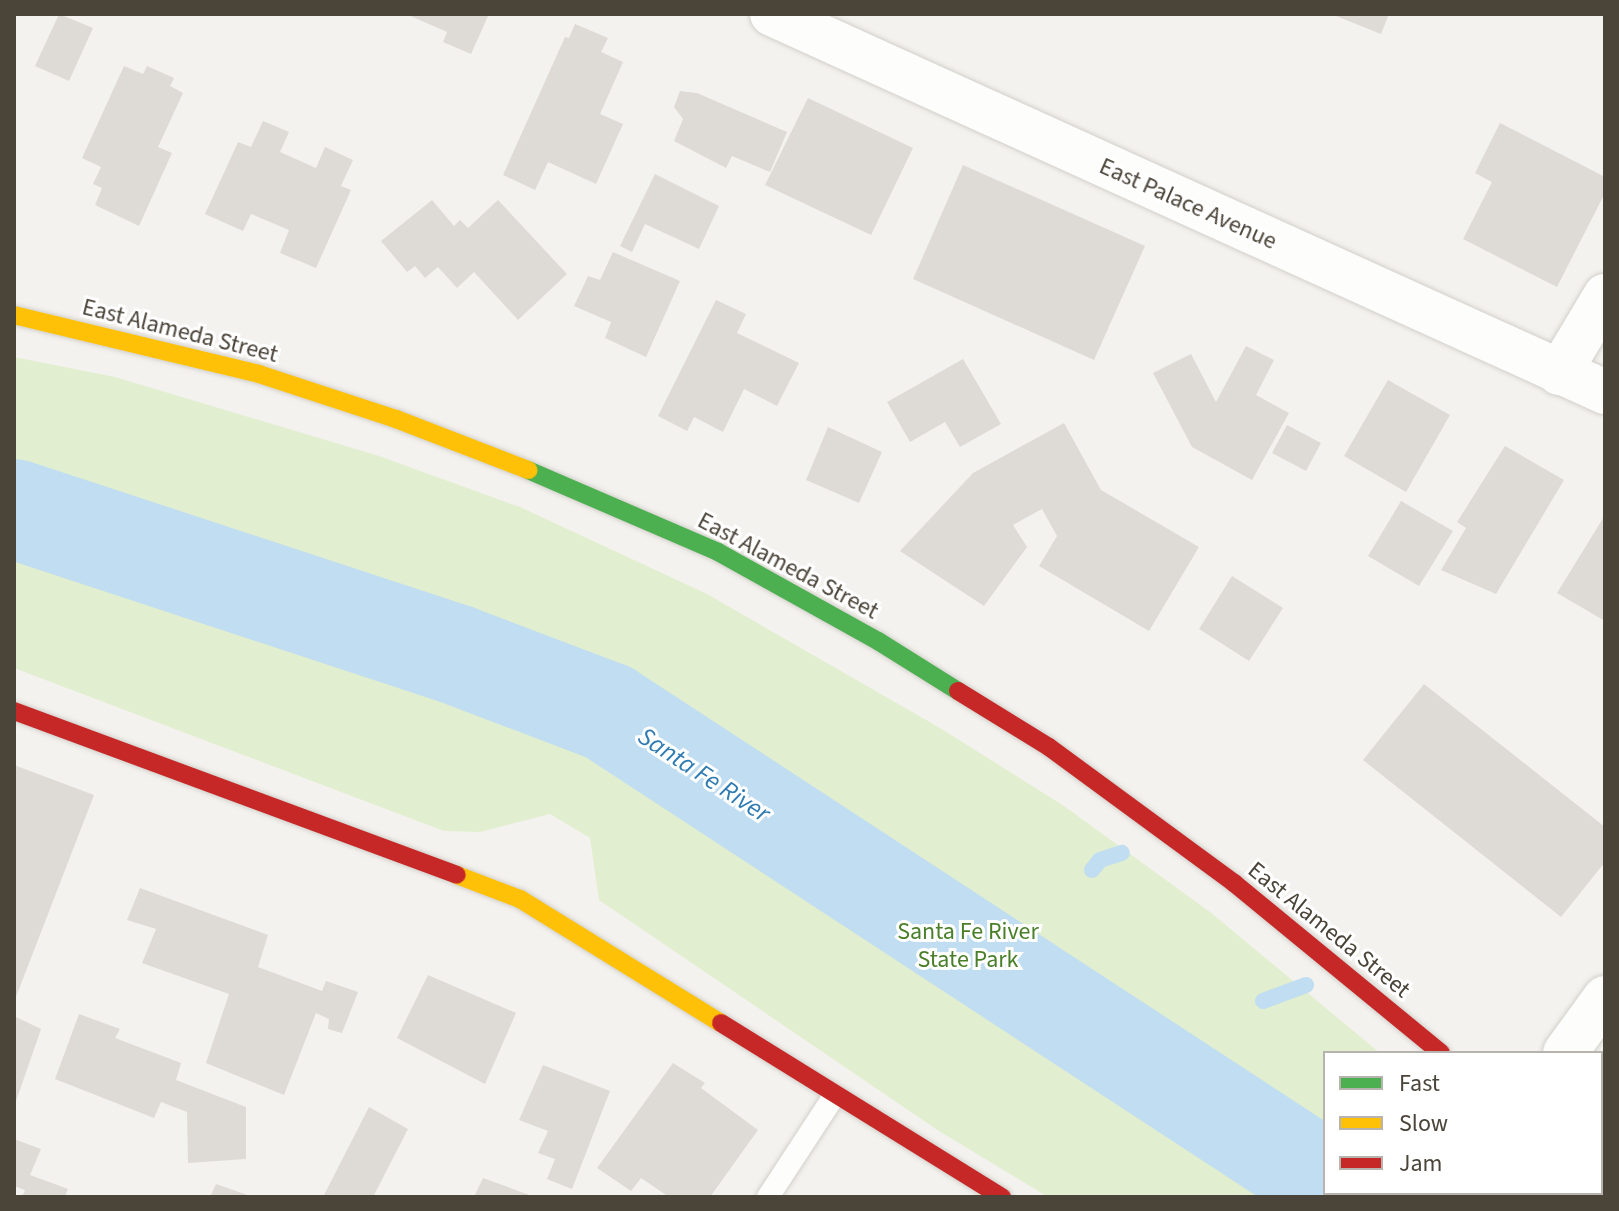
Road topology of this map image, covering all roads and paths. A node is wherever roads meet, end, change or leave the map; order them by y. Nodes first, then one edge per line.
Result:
1 (772, 14) edge
2 (1605, 296) edge
3 (14, 315) edge
4 (1559, 373) junction
5 (1605, 392) edge
6 (14, 711) edge
7 (1605, 998) edge
8 (1439, 1051) edge
9 (1566, 1051) edge
10 (834, 1096) junction
11 (768, 1197) edge
12 (1002, 1197) edge

1 - 4 street, East Palace Avenue
2 - 4 street
3 - 8 street, East Alameda Street
4 - 5 street, East Palace Avenue
6 - 10 street
7 - 9 street
10 - 11 lane
10 - 12 street

